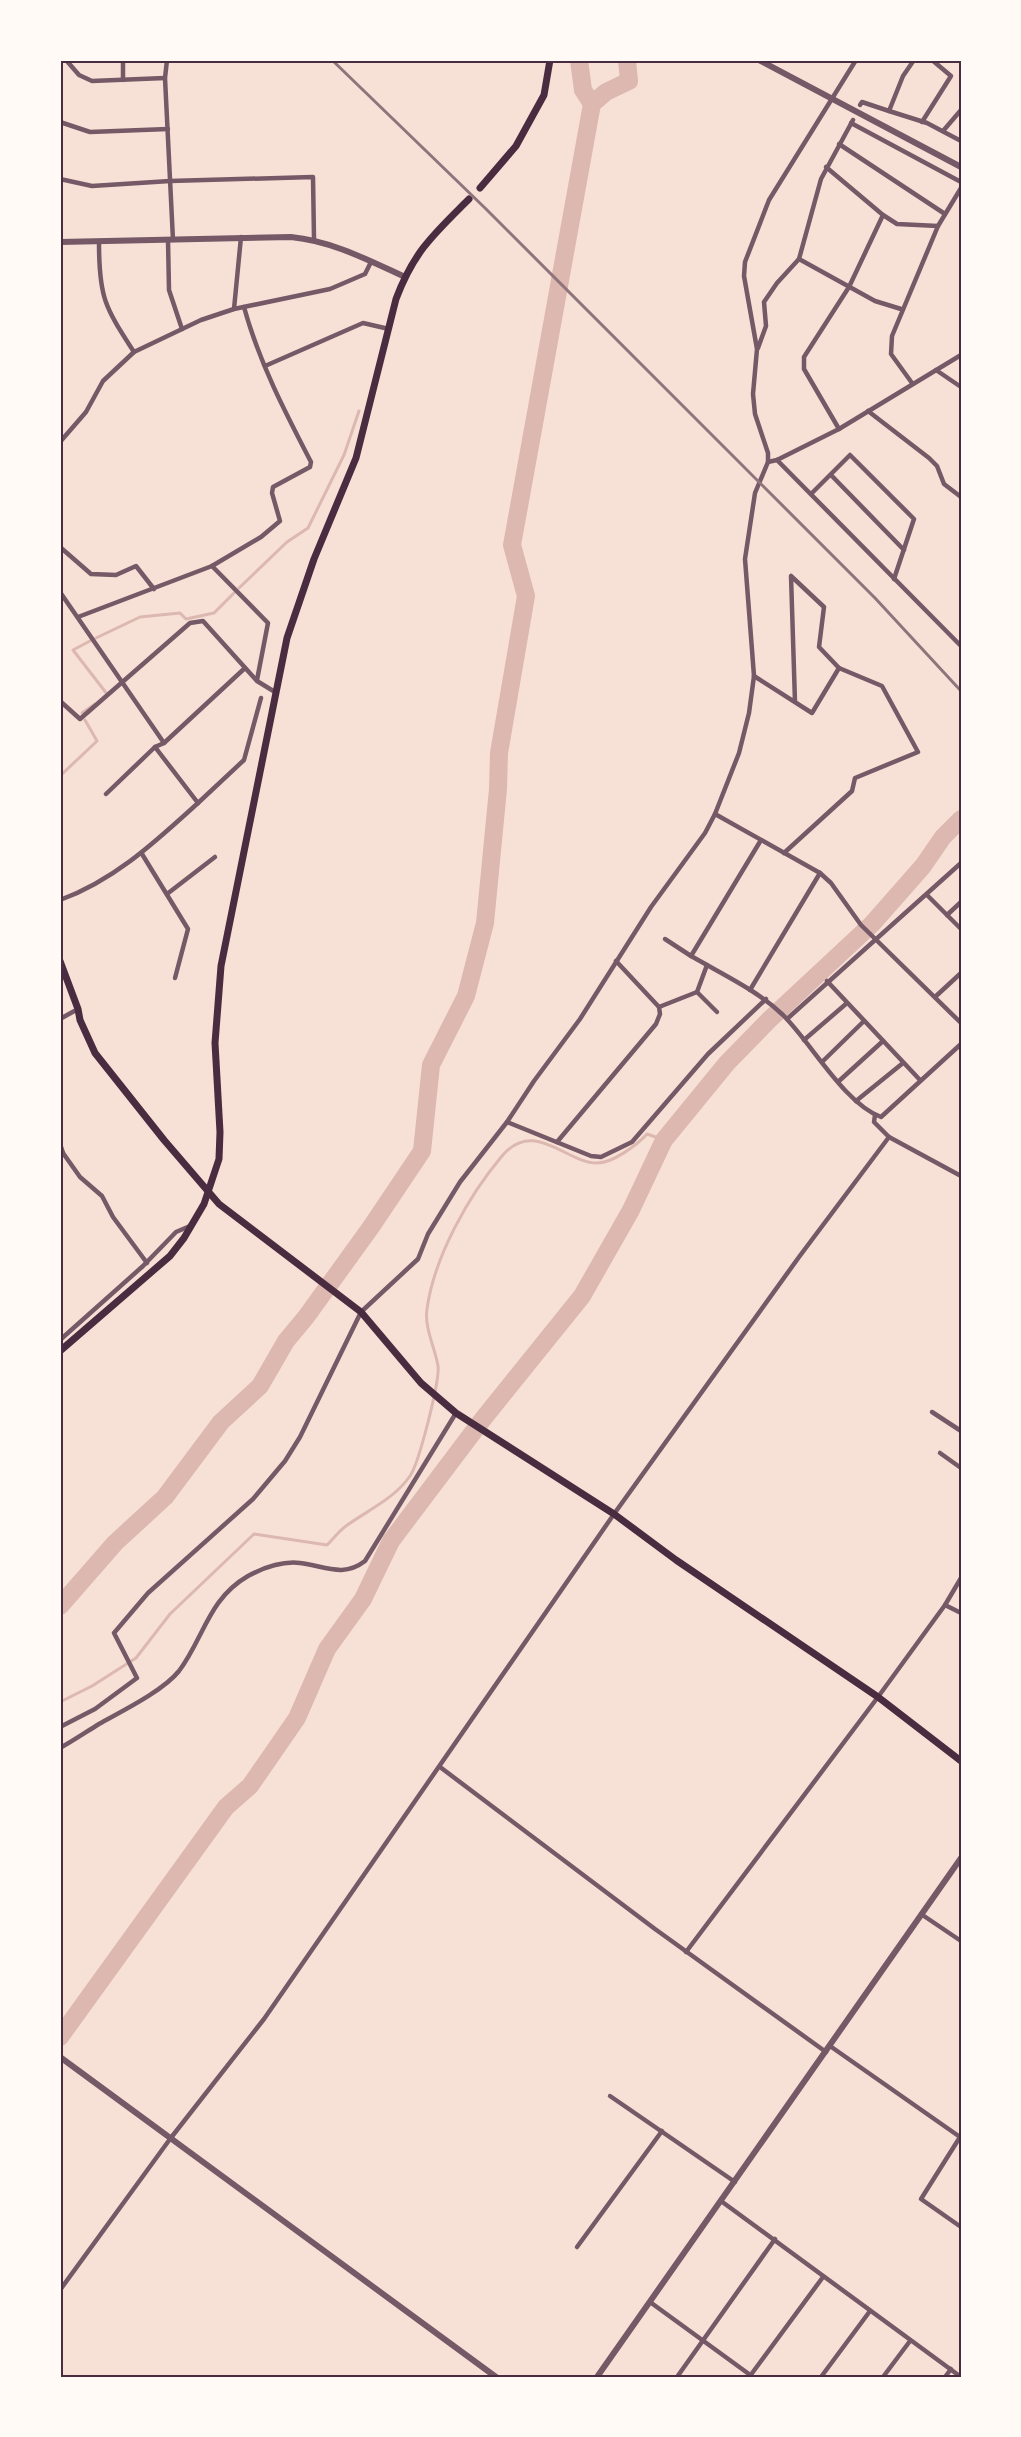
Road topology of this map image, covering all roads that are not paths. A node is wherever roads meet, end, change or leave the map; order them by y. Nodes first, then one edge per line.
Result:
1 (66, 60) edge
2 (123, 60) edge
3 (167, 60) edge
4 (550, 60) edge
5 (759, 60) edge
6 (856, 60) edge
7 (914, 60) edge
8 (932, 60) edge
9 (165, 78) junction
10 (123, 80) junction
11 (831, 99) junction
12 (860, 105) dead end
13 (961, 110) edge
14 (889, 111) junction
15 (60, 122) edge
16 (922, 122) junction
17 (168, 129) junction
18 (943, 131) junction
19 (961, 141) edge
20 (839, 144) junction
21 (826, 167) junction
22 (961, 167) edge
23 (60, 179) edge
24 (170, 181) junction
25 (961, 182) edge
26 (480, 188) dead end
27 (961, 190) edge
28 (470, 199) dead end
29 (945, 214) junction
30 (883, 215) junction
31 (938, 226) junction
32 (241, 237) junction
33 (314, 239) junction
34 (170, 240) junction
35 (60, 242) edge
36 (99, 243) junction
37 (799, 259) junction
38 (371, 262) junction
39 (405, 277) junction
40 (849, 287) junction
41 (244, 307) junction
42 (234, 309) junction
43 (901, 309) junction
44 (182, 329) junction
45 (389, 329) junction
46 (757, 349) junction
47 (134, 352) junction
48 (961, 355) edge
49 (265, 366) junction
50 (936, 370) junction
51 (912, 383) junction
52 (961, 387) edge
53 (868, 411) junction
54 (839, 429) junction
55 (60, 442) edge
56 (777, 460) junction
57 (768, 462) junction
58 (831, 475) junction
59 (811, 494) junction
60 (961, 497) edge
61 (60, 547) edge
62 (904, 550) junction
63 (212, 566) junction
64 (894, 579) junction
65 (154, 589) junction
66 (60, 592) edge
67 (78, 616) junction
68 (961, 646) edge
69 (245, 668) junction
70 (839, 668) junction
71 (754, 676) junction
72 (257, 681) junction
73 (123, 682) junction
74 (275, 693) junction
75 (261, 698) dead end
76 (60, 701) edge
77 (795, 702) junction
78 (164, 743) junction
79 (155, 747) junction
80 (106, 794) dead end
81 (198, 803) junction
82 (715, 814) junction
83 (761, 840) junction
84 (784, 853) junction
85 (142, 854) junction
86 (215, 857) dead end
87 (961, 863) edge
88 (820, 873) junction
89 (167, 894) junction
90 (927, 895) junction
91 (60, 900) edge
92 (961, 902) edge
93 (947, 915) junction
94 (961, 930) edge
95 (665, 939) dead end
96 (876, 939) junction
97 (692, 956) junction
98 (60, 961) edge
99 (616, 961) junction
100 (707, 966) junction
101 (961, 973) edge
102 (175, 978) dead end
103 (827, 981) junction
104 (750, 990) junction
105 (697, 992) junction
106 (935, 998) junction
107 (766, 999) junction
108 (847, 1003) junction
109 (659, 1007) junction
110 (78, 1009) junction
111 (717, 1012) dead end
112 (60, 1019) edge
113 (787, 1019) junction
114 (864, 1021) junction
115 (961, 1023) edge
116 (804, 1040) junction
117 (884, 1041) junction
118 (961, 1044) edge
119 (822, 1062) junction
120 (903, 1063) junction
121 (920, 1080) junction
122 (839, 1081) junction
123 (856, 1101) junction
124 (875, 1115) junction
125 (507, 1122) junction
126 (889, 1137) junction
127 (557, 1142) junction
128 (60, 1144) edge
129 (61, 1154) edge
130 (961, 1176) edge
131 (208, 1192) junction
132 (193, 1226) junction
133 (147, 1263) junction
134 (361, 1312) junction
135 (60, 1340) edge
136 (60, 1351) edge
137 (932, 1412) dead end
138 (456, 1413) junction
139 (961, 1431) edge
140 (940, 1453) dead end
141 (961, 1468) edge
142 (614, 1514) junction
143 (961, 1578) edge
144 (945, 1605) junction
145 (961, 1613) edge
146 (878, 1697) junction
147 (60, 1727) edge
148 (60, 1748) edge
149 (961, 1761) edge
150 (440, 1767) junction
151 (961, 1858) edge
152 (921, 1914) junction
153 (961, 1941) edge
154 (686, 1952) junction
155 (830, 2046) junction
156 (826, 2052) junction
157 (60, 2057) edge
158 (610, 2096) dead end
159 (662, 2131) junction
160 (961, 2138) edge
161 (170, 2139) junction
162 (735, 2182) junction
163 (721, 2201) junction
164 (961, 2228) edge
165 (775, 2239) junction
166 (577, 2247) dead end
167 (823, 2277) junction
168 (60, 2290) edge
169 (650, 2302) junction
170 (870, 2311) junction
171 (703, 2340) junction
172 (910, 2341) junction
173 (951, 2369) junction
174 (752, 2376) edge
175 (496, 2377) edge
176 (597, 2377) edge
177 (677, 2377) edge
178 (821, 2377) edge
179 (884, 2377) edge
180 (945, 2377) edge
181 (961, 2377) edge

1 - 10 street
2 - 10 street
3 - 9 street
4 - 26 main road
5 - 11 street
6 - 11 street
7 - 14 street
8 - 16 street
9 - 10 street
9 - 17 street
11 - 22 street
11 - 46 street
12 - 14 street
13 - 18 street
14 - 16 street
15 - 17 street
16 - 18 street
17 - 24 street
18 - 19 street
20 - 21 street
20 - 25 street
20 - 29 street
21 - 30 street
21 - 37 street
23 - 24 street
24 - 33 street
24 - 34 street
27 - 29 street
28 - 39 main road
29 - 31 street
30 - 31 street
30 - 40 street
31 - 43 street
32 - 33 street
32 - 34 street
32 - 42 street
33 - 38 street
34 - 36 street
34 - 44 street
35 - 36 street
36 - 47 street
37 - 40 street
37 - 46 street
38 - 39 street
38 - 41 street
39 - 45 main road
40 - 43 street
40 - 54 street
41 - 42 street
41 - 49 street
42 - 44 street
43 - 51 street
44 - 47 street
45 - 49 street
45 - 74 main road
46 - 57 street
47 - 55 street
48 - 50 street
49 - 63 street
50 - 51 street
50 - 52 street
51 - 53 street
53 - 54 street
53 - 60 street
54 - 56 street
56 - 57 street
56 - 59 street
57 - 71 street
58 - 59 street
58 - 62 street
58 - 62 street
59 - 64 street
61 - 65 street
62 - 64 street
63 - 65 street
63 - 72 street
64 - 68 street
65 - 67 street
66 - 67 street
67 - 73 street
69 - 72 street
69 - 73 street
69 - 78 street
70 - 77 street
70 - 77 street
70 - 84 street
71 - 77 street
71 - 82 street
72 - 74 street
73 - 76 street
73 - 78 street
74 - 131 main road
75 - 81 street
78 - 79 street
79 - 80 street
79 - 81 street
81 - 85 street
82 - 83 street
82 - 99 street
83 - 84 street
83 - 97 street
84 - 88 street
85 - 89 street
85 - 91 street
86 - 89 street
87 - 90 street
88 - 96 street
88 - 104 street
89 - 102 street
90 - 93 street
90 - 96 street
92 - 93 street
93 - 94 street
95 - 97 street
96 - 103 street
96 - 106 street
97 - 100 street
98 - 110 main road
99 - 109 street
99 - 125 street
100 - 104 street
100 - 105 street
101 - 106 street
103 - 108 street
103 - 113 street
104 - 107 street
105 - 109 street
105 - 111 street
106 - 115 street
107 - 113 street
107 - 127 street
108 - 114 street
108 - 116 street
109 - 127 street
110 - 112 street
110 - 131 main road
113 - 116 street
114 - 117 street
114 - 119 street
116 - 119 street
117 - 120 street
117 - 122 street
118 - 121 street
119 - 122 street
120 - 121 street
120 - 123 street
121 - 124 street
122 - 123 street
123 - 124 street
124 - 126 street
125 - 127 street
125 - 134 street
126 - 130 street
126 - 142 street
128 - 129 street
129 - 133 street
131 - 132 main road
131 - 134 main road
132 - 133 street
132 - 136 main road
133 - 135 street
134 - 138 main road
134 - 147 street
137 - 139 street
138 - 142 main road
138 - 148 street
140 - 141 street
142 - 146 main road
142 - 150 street
143 - 144 street
144 - 145 street
144 - 146 street
146 - 149 main road
146 - 154 street
150 - 154 street
150 - 161 street
151 - 152 street
152 - 153 street
152 - 155 street
154 - 156 street
155 - 156 street
155 - 160 street
156 - 162 street
157 - 161 street
158 - 159 street
159 - 162 street
159 - 166 street
160 - 164 street
161 - 168 street
161 - 175 street
162 - 163 street
163 - 165 street
163 - 169 street
165 - 167 street
165 - 171 street
167 - 170 street
167 - 174 street
169 - 171 street
169 - 176 street
170 - 172 street
170 - 178 street
171 - 174 street
171 - 177 street
172 - 173 street
172 - 179 street
173 - 180 street
173 - 181 street

